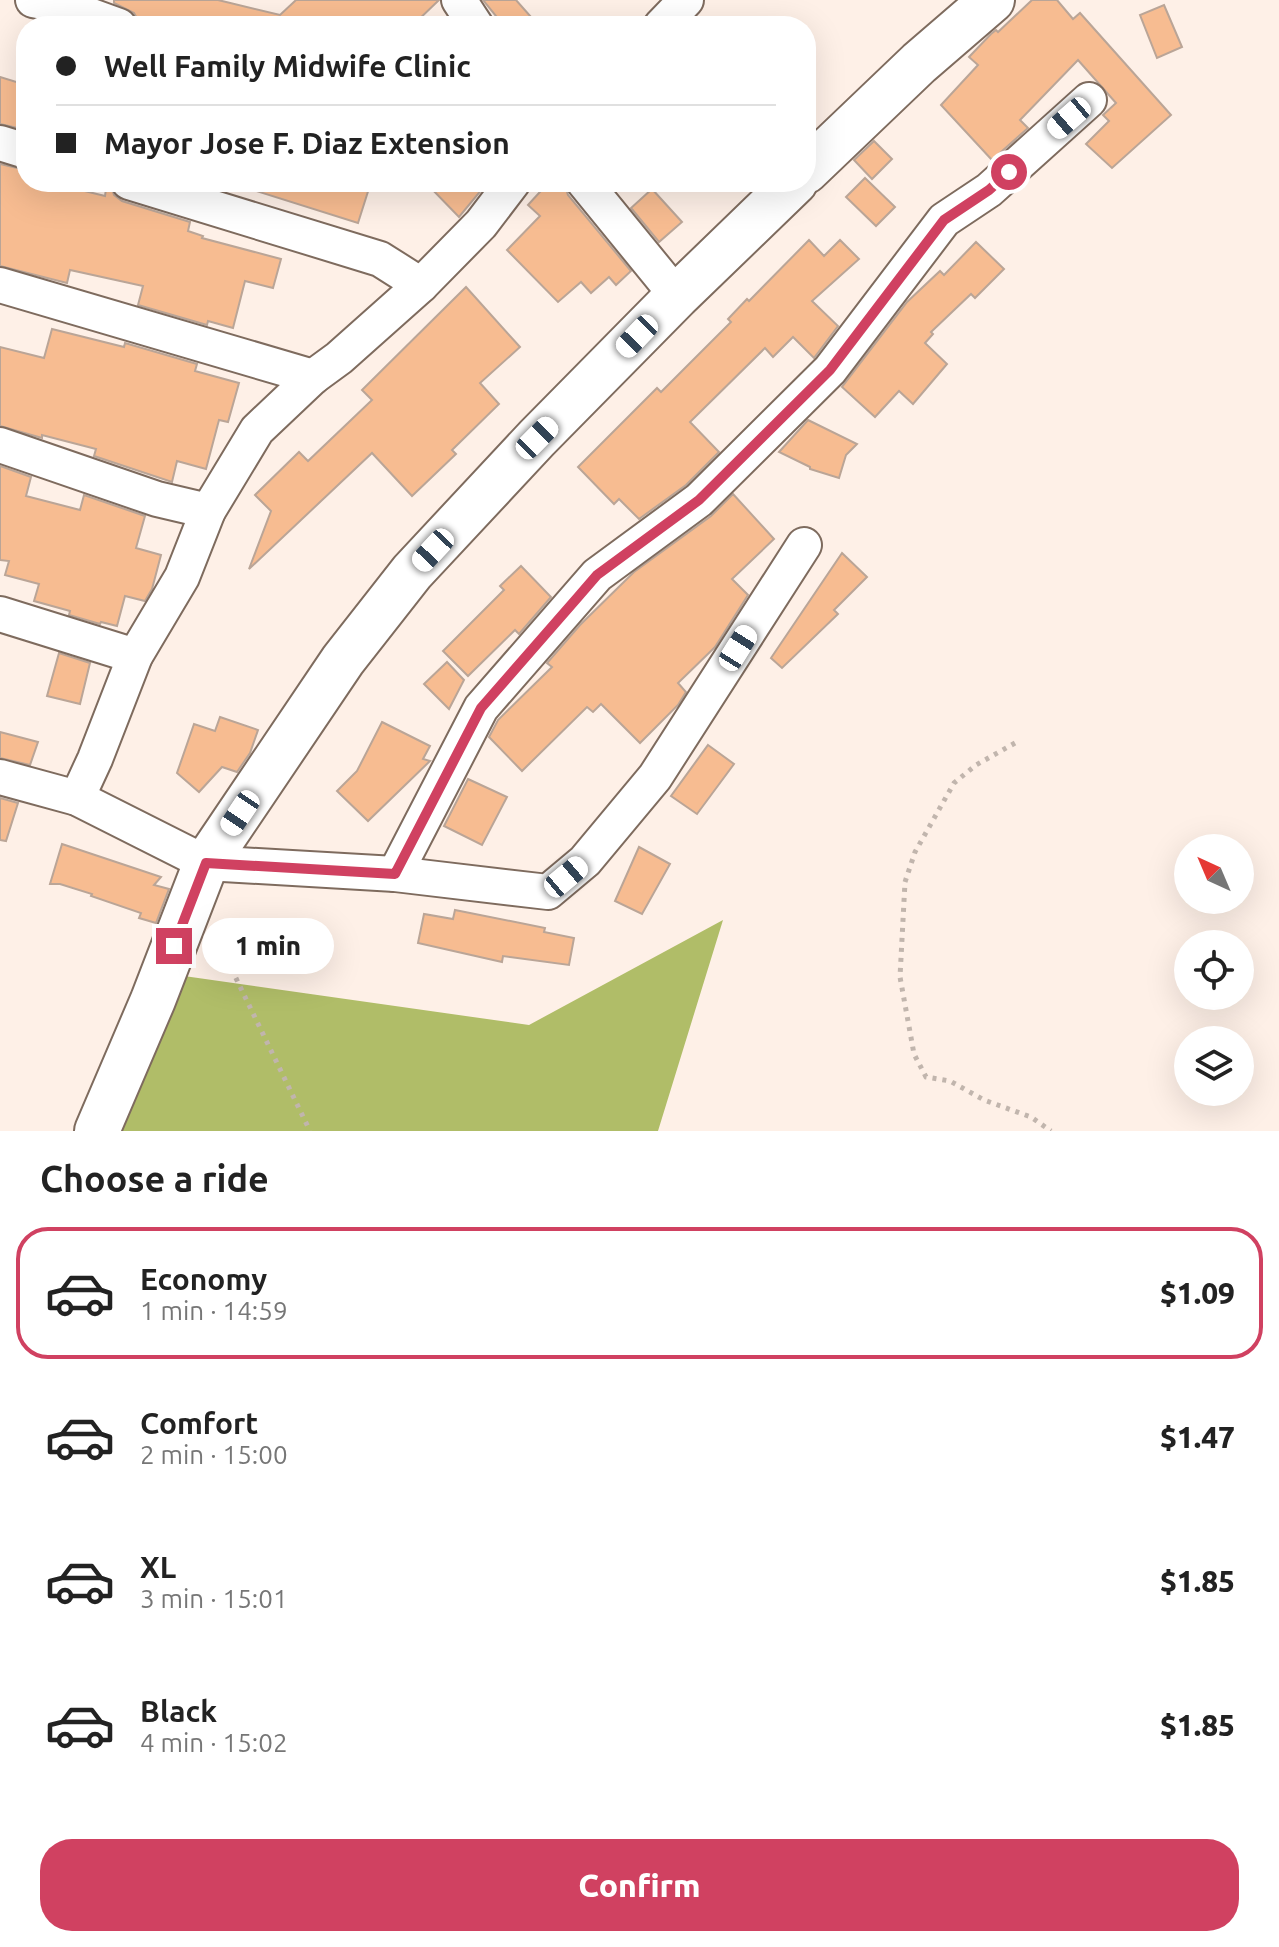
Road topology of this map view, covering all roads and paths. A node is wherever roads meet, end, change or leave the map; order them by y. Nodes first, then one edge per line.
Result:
1 (33, 0) edge
2 (686, 0) edge
3 (992, 0) edge
4 (92, 16) edge
5 (671, 16) edge
6 (1089, 100) dead end
7 (816, 161) edge
8 (162, 192) edge
9 (498, 192) edge
10 (592, 192) edge
11 (785, 192) edge
12 (0, 285) edge
13 (421, 285) junction
14 (677, 296) junction
15 (313, 377) junction
16 (0, 445) edge
17 (208, 511) junction
18 (804, 545) dead end
19 (0, 614) edge
20 (135, 656) junction
21 (1015, 743) dead end
22 (0, 777) edge
23 (77, 798) junction
24 (206, 863) junction
25 (395, 874) junction
26 (221, 925) dead end
27 (97, 1131) edge
28 (310, 1131) edge
29 (1051, 1131) edge

1 - 4 street
2 - 5 street
3 - 7 street
6 - 25 street
8 - 13 street
9 - 13 street
10 - 14 street
11 - 14 street
12 - 15 street
13 - 15 street
14 - 24 street
15 - 17 street
16 - 17 street
17 - 20 street
18 - 25 street
19 - 20 street
20 - 23 street
21 - 29 path
22 - 23 street
23 - 24 street
24 - 25 street
24 - 27 street
26 - 28 path

